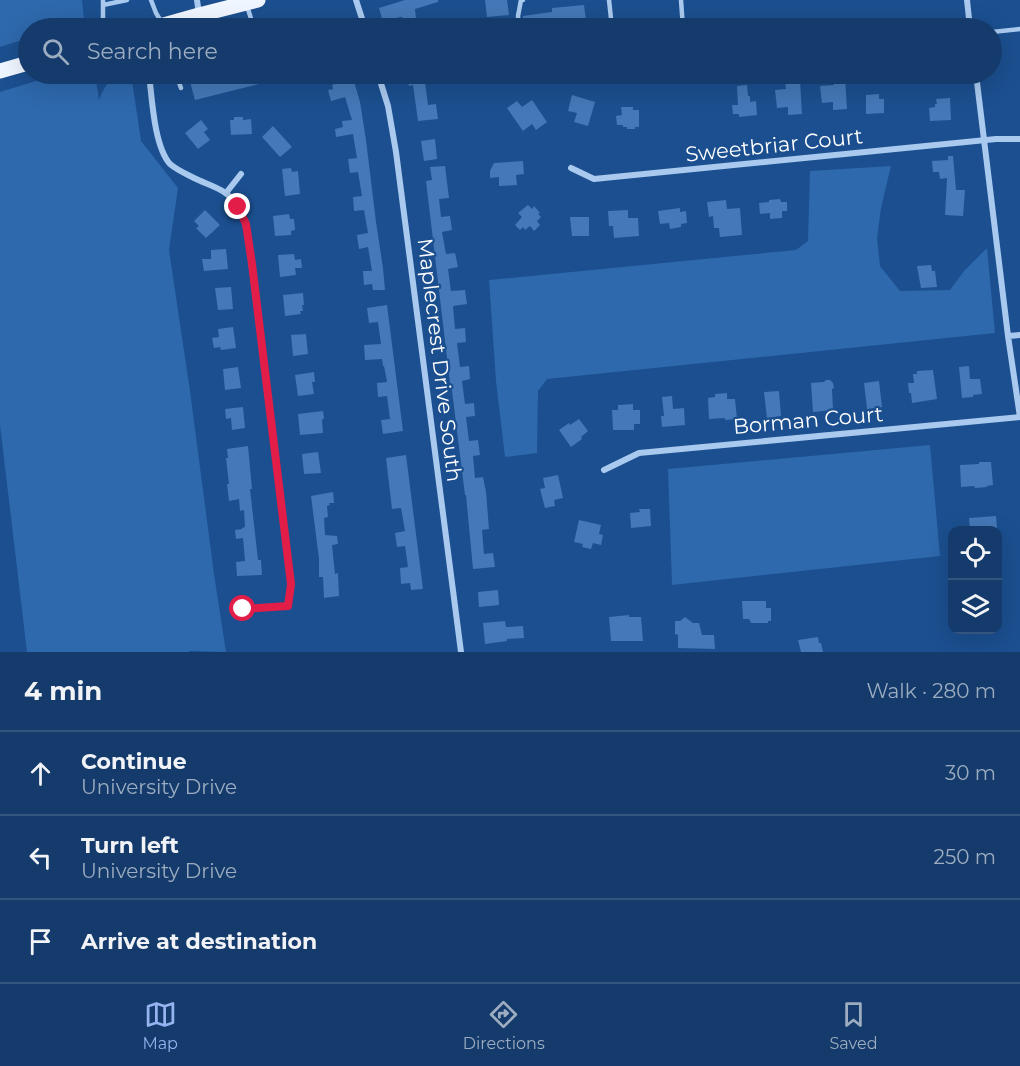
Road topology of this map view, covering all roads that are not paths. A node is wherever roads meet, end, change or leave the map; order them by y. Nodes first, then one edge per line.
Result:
1 (127, 0) edge
2 (151, 0) edge
3 (356, 0) edge
4 (523, 0) edge
5 (609, 0) edge
6 (681, 0) edge
7 (967, 0) edge
8 (103, 2) edge
9 (252, 2) edge
10 (198, 7) edge
11 (103, 18) edge
12 (157, 18) edge
13 (176, 18) edge
14 (253, 18) edge
15 (362, 18) edge
16 (518, 18) edge
17 (611, 18) edge
18 (682, 18) edge
19 (969, 18) edge
20 (1020, 29) edge
21 (1002, 31) edge
22 (18, 66) edge
23 (0, 71) edge
24 (150, 84) edge
25 (180, 84) edge
26 (381, 84) edge
27 (976, 84) edge
28 (181, 88) dead end
29 (1020, 138) edge
30 (983, 140) junction
31 (571, 168) dead end
32 (241, 174) dead end
33 (225, 193) junction
34 (1020, 335) edge
35 (1008, 336) junction
36 (1020, 417) edge
37 (604, 470) dead end
38 (243, 609) dead end
39 (461, 652) edge

1 - 8 lane
2 - 12 lane
3 - 15 street
4 - 16 lane
5 - 17 lane
6 - 18 lane
7 - 19 street
8 - 11 lane
9 - 10 main road
9 - 14 lane
10 - 13 main road
20 - 21 lane
22 - 23 main road
24 - 33 street
25 - 28 lane
26 - 39 street, Maplecrest Drive South
27 - 30 street
29 - 30 street, Sweetbriar Court
30 - 31 street, Sweetbriar Court
30 - 35 street
32 - 33 street
33 - 38 street
34 - 35 street
35 - 36 street
36 - 37 street, Borman Court

